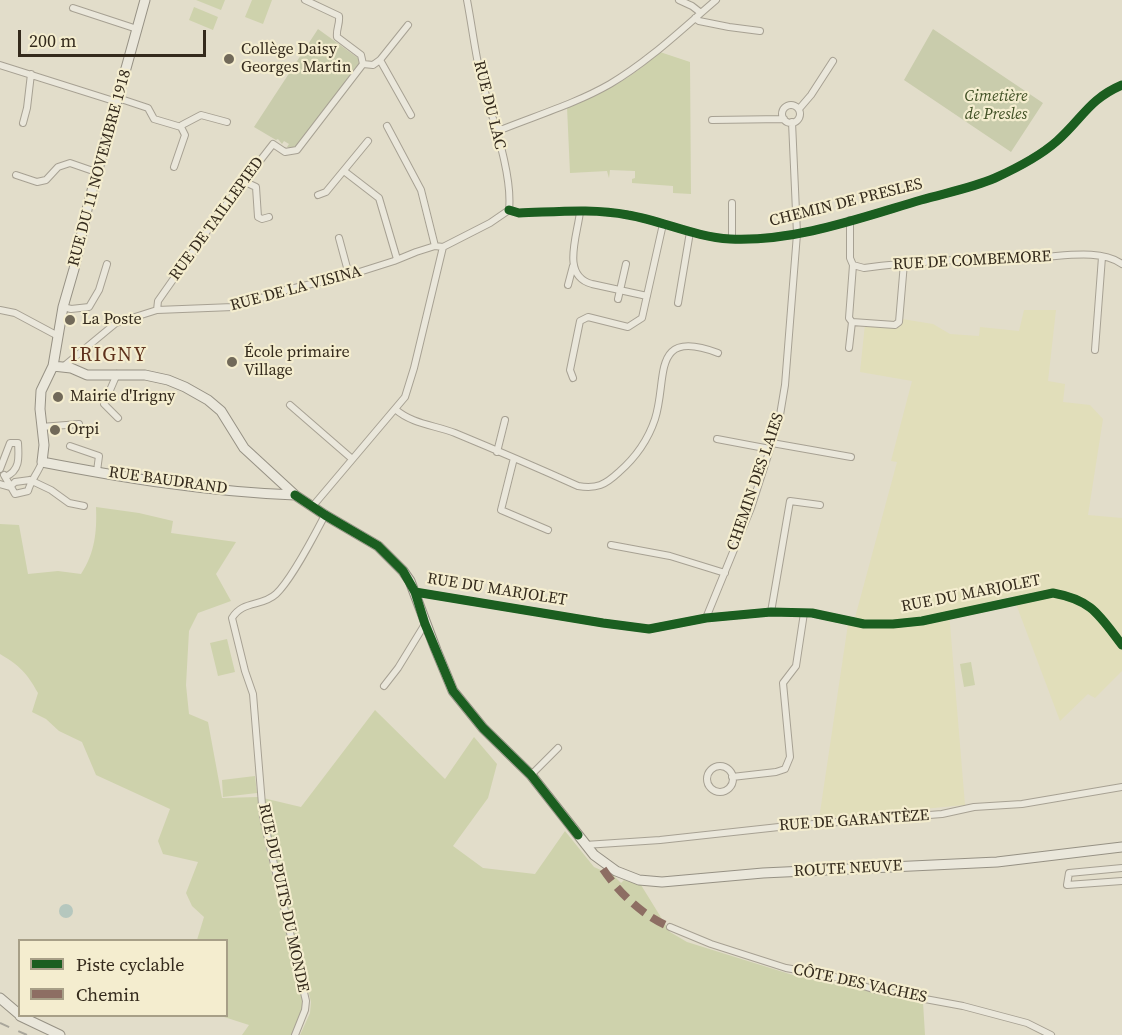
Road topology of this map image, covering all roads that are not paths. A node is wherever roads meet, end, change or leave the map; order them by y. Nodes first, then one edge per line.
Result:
1 (145, 0) edge
2 (305, 0) edge
3 (467, 0) edge
4 (679, 0) edge
5 (716, 0) edge
6 (72, 8) dead end
7 (701, 13) junction
8 (695, 18) junction
9 (408, 25) dead end
10 (137, 29) junction
11 (760, 31) dead end
12 (380, 60) junction
13 (833, 61) dead end
14 (363, 64) junction
15 (0, 65) edge
16 (31, 74) junction
17 (1122, 85) edge
18 (118, 100) junction
19 (799, 109) junction
20 (411, 116) dead end
21 (784, 118) junction
22 (712, 120) dead end
23 (227, 122) dead end
24 (792, 122) junction
25 (23, 123) dead end
26 (387, 126) dead end
27 (181, 127) junction
28 (496, 129) junction
29 (368, 141) dead end
30 (174, 167) dead end
31 (344, 171) junction
32 (96, 172) junction
33 (16, 175) dead end
34 (243, 181) junction
35 (318, 195) dead end
36 (732, 203) dead end
37 (509, 210) junction
38 (580, 212) junction
39 (268, 217) dead end
40 (850, 220) junction
41 (663, 224) junction
42 (690, 232) junction
43 (796, 234) junction
44 (339, 238) dead end
45 (732, 239) junction
46 (439, 247) junction
47 (1102, 257) junction
48 (397, 259) junction
49 (904, 263) junction
50 (107, 264) dead end
51 (626, 264) dead end
52 (1122, 264) edge
53 (573, 266) junction
54 (853, 266) junction
55 (348, 275) junction
56 (568, 285) dead end
57 (620, 290) junction
58 (647, 296) junction
59 (618, 299) dead end
60 (678, 303) dead end
61 (63, 307) junction
62 (0, 310) edge
63 (157, 310) junction
64 (852, 322) junction
65 (58, 336) junction
66 (849, 348) dead end
67 (1095, 350) dead end
68 (718, 353) dead end
69 (59, 366) junction
70 (117, 374) junction
71 (573, 378) dead end
72 (290, 405) dead end
73 (395, 409) junction
74 (118, 418) dead end
75 (504, 420) dead end
76 (79, 424) dead end
77 (41, 427) junction
78 (717, 439) dead end
79 (69, 446) dead end
80 (771, 446) junction
81 (497, 452) junction
82 (851, 457) dead end
83 (351, 458) junction
84 (514, 458) junction
85 (42, 462) junction
86 (0, 470) edge
87 (97, 471) junction
88 (5, 477) junction
89 (30, 480) junction
90 (279, 481) junction
91 (0, 484) edge
92 (10, 488) junction
93 (270, 493) junction
94 (295, 495) junction
95 (820, 505) dead end
96 (84, 506) dead end
97 (312, 507) junction
98 (325, 515) junction
99 (548, 530) dead end
100 (611, 545) dead end
101 (724, 573) junction
102 (415, 592) junction
103 (771, 612) junction
104 (804, 613) junction
105 (706, 618) junction
106 (425, 624) junction
107 (1122, 645) edge
108 (384, 686) dead end
109 (558, 748) dead end
110 (531, 775) junction
111 (732, 777) junction
112 (1122, 787) edge
113 (585, 845) junction
114 (1122, 847) edge
115 (1122, 868) edge
116 (1122, 881) edge
117 (670, 927) dead end
118 (0, 999) edge
119 (18, 1013) edge
120 (24, 1017) edge
121 (60, 1035) edge
122 (295, 1035) edge
123 (1051, 1035) edge

1 - 10 street, RUE DU 11 NOVEMBRE 1918
2 - 14 street
3 - 28 street, RUE DU LAC
4 - 7 street
5 - 7 street
6 - 10 street
7 - 8 street
8 - 11 street
8 - 28 street
9 - 12 street
10 - 18 street, RUE DU 11 NOVEMBRE 1918
12 - 14 street
12 - 20 street
13 - 19 street
14 - 34 street, RUE DE TAILLEPIED
15 - 16 street
16 - 18 street
16 - 25 street
17 - 40 street, CHEMIN DE PRESLES
18 - 27 street
18 - 32 street, RUE DU 11 NOVEMBRE 1918
19 - 21 street
19 - 24 street
21 - 22 street
21 - 24 street
23 - 27 street
24 - 43 street, CHEMIN DES LAIES
26 - 46 street
27 - 30 street
28 - 37 street, RUE DU LAC
29 - 31 street
31 - 35 street
31 - 48 street
32 - 33 street
32 - 61 street, RUE DU 11 NOVEMBRE 1918
34 - 39 street
34 - 63 street, RUE DE TAILLEPIED
36 - 45 street
37 - 38 street, CHEMIN DE PRESLES
37 - 46 street, RUE DE LA VISINA
38 - 41 street, CHEMIN DE PRESLES
38 - 53 street
40 - 43 street, CHEMIN DE PRESLES
40 - 54 street
41 - 42 street, CHEMIN DE PRESLES
41 - 58 street
42 - 45 street, CHEMIN DE PRESLES
42 - 60 street
43 - 45 street, CHEMIN DE PRESLES
43 - 80 street, CHEMIN DES LAIES
44 - 55 street
46 - 48 street, RUE DE LA VISINA
46 - 73 street
47 - 49 street, RUE DE COMBEMORE
47 - 52 street, RUE DE COMBEMORE
47 - 67 street
48 - 55 street, RUE DE LA VISINA
49 - 54 street, RUE DE COMBEMORE
49 - 64 street
50 - 61 street
51 - 57 street
53 - 56 street
53 - 57 street
54 - 64 street
55 - 63 street, RUE DE LA VISINA
57 - 58 street
57 - 59 street
58 - 71 street
61 - 65 street, RUE DU 11 NOVEMBRE 1918
62 - 65 street
63 - 69 street, RUE DE LA VISINA
64 - 66 street
65 - 69 street, RUE DU 11 NOVEMBRE 1918
68 - 84 street
69 - 70 street, ROUTE NEUVE
69 - 77 street, RUE DU 11 NOVEMBRE 1918
70 - 74 street
70 - 90 street, ROUTE NEUVE
72 - 83 street
73 - 81 street
73 - 83 street
75 - 81 street
76 - 77 street
77 - 85 street, RUE DU 11 NOVEMBRE 1918
78 - 80 street
79 - 87 street
80 - 82 street
80 - 101 street, CHEMIN DES LAIES
81 - 84 street
83 - 97 street
84 - 99 street
85 - 87 street, RUE BAUDRAND
85 - 89 street
86 - 88 street
86 - 88 street
87 - 93 street, RUE BAUDRAND
88 - 92 street
89 - 92 street
89 - 92 street
89 - 96 street
90 - 93 street
90 - 94 street, ROUTE NEUVE
91 - 92 street
93 - 94 street, RUE BAUDRAND
94 - 97 street, ROUTE NEUVE
95 - 103 street
97 - 98 street, ROUTE NEUVE
98 - 102 street, ROUTE NEUVE
98 - 122 street, RUE DU PUITS DU MONDE
100 - 101 street
101 - 105 street, CHEMIN DES LAIES
102 - 105 street, RUE DU MARJOLET
102 - 106 street, ROUTE NEUVE
103 - 104 street, RUE DU MARJOLET
103 - 105 street, RUE DU MARJOLET
104 - 107 street, RUE DU MARJOLET
104 - 111 street
106 - 108 street
106 - 110 street, ROUTE NEUVE
109 - 110 street
110 - 113 street, ROUTE NEUVE
111 - 111 street
112 - 113 street, RUE DE GARANTÈZE
113 - 114 street, ROUTE NEUVE
115 - 116 street
117 - 123 street, CÔTE DES VACHES
118 - 119 street
120 - 121 street

